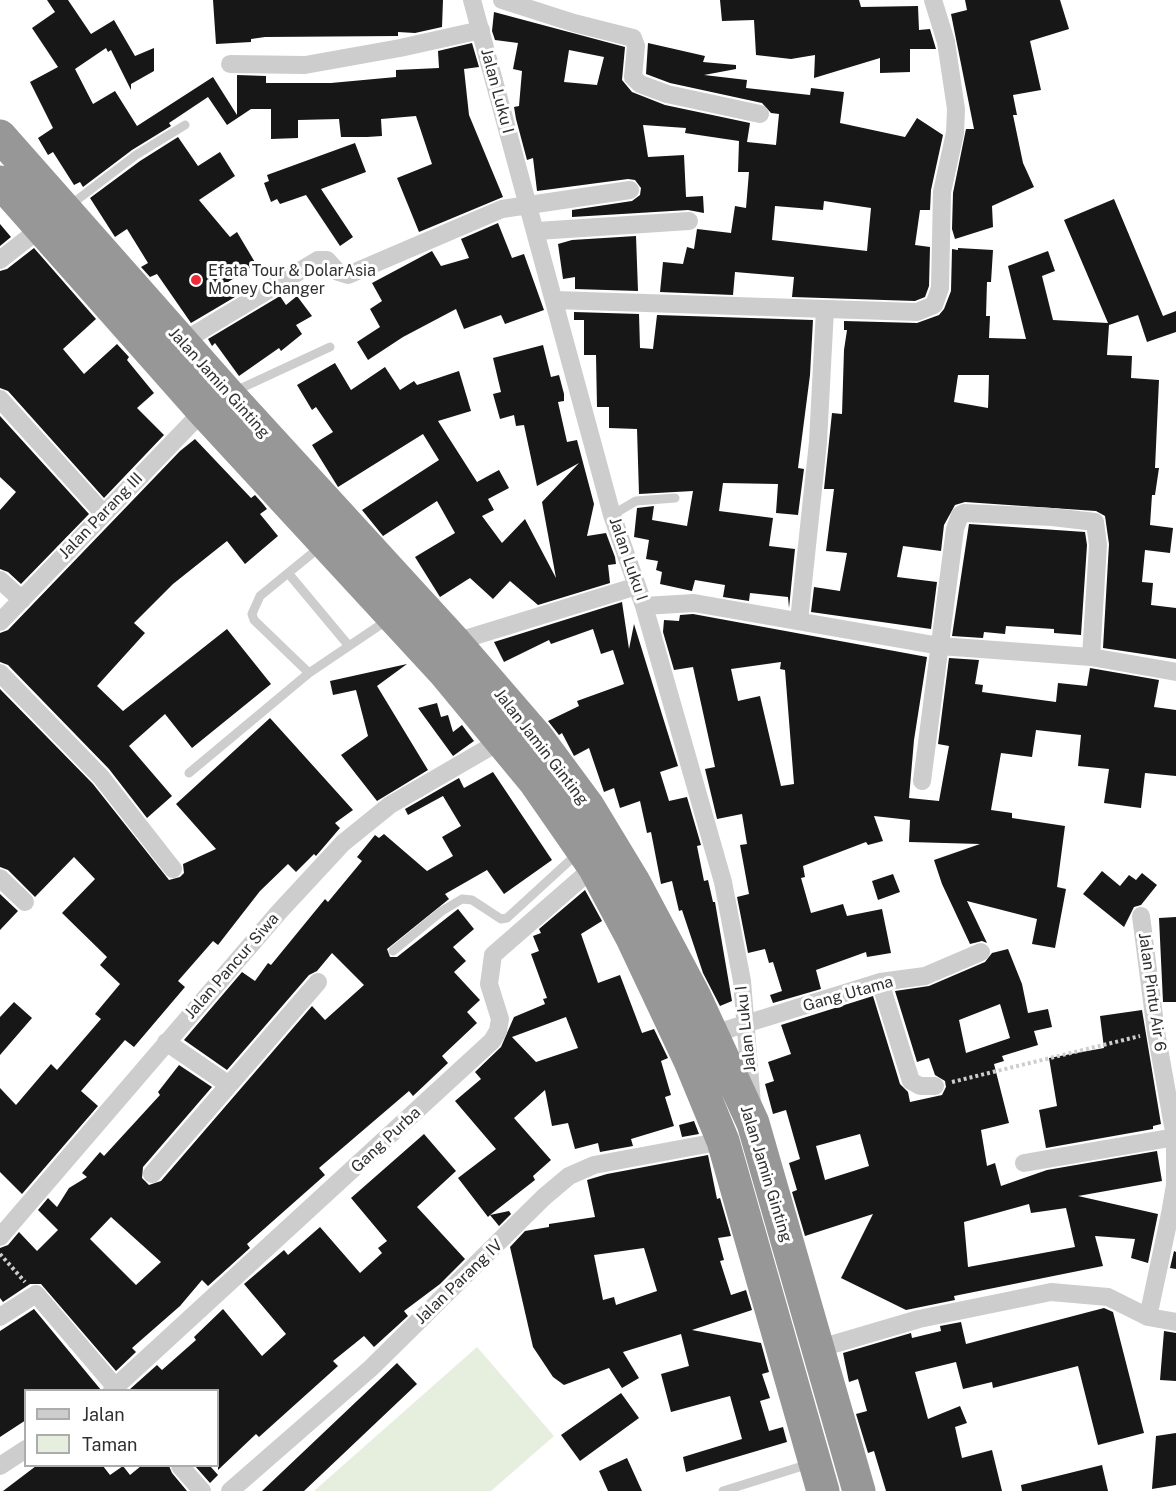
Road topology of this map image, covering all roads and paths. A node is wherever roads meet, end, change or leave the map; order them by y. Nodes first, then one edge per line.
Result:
1 (472, 0) edge
2 (502, 0) edge
3 (933, 0) edge
4 (481, 30) junction
5 (230, 64) dead end
6 (760, 114) dead end
7 (185, 125) dead end
8 (0, 136) edge
9 (0, 182) edge
10 (630, 190) dead end
11 (528, 204) junction
12 (53, 218) junction
13 (689, 221) dead end
14 (537, 231) junction
15 (0, 260) edge
16 (555, 300) junction
17 (825, 309) junction
18 (182, 342) junction
19 (330, 347) dead end
20 (0, 399) edge
21 (216, 402) junction
22 (675, 498) dead end
23 (103, 513) junction
24 (612, 515) junction
25 (326, 543) junction
26 (288, 573) junction
27 (0, 580) edge
28 (637, 586) junction
29 (22, 600) junction
30 (644, 606) junction
31 (394, 615) junction
32 (799, 621) junction
33 (0, 622) edge
34 (455, 642) junction
35 (349, 646) junction
36 (940, 646) junction
37 (1091, 657) junction
38 (1176, 672) edge
39 (0, 673) edge
40 (309, 673) junction
41 (502, 740) junction
42 (189, 773) dead end
43 (922, 781) dead end
44 (588, 858) junction
45 (173, 869) dead end
46 (0, 878) edge
47 (25, 902) dead end
48 (1141, 916) dead end
49 (393, 951) dead end
50 (981, 952) dead end
51 (318, 982) dead end
52 (880, 982) junction
53 (746, 1024) junction
54 (1156, 1032) junction
55 (713, 1034) junction
56 (166, 1042) junction
57 (229, 1085) junction
58 (935, 1086) joint
59 (753, 1123) junction
60 (1175, 1137) edge
61 (723, 1141) junction
62 (1024, 1163) dead end
63 (152, 1174) dead end
64 (0, 1237) edge
65 (0, 1254) edge
66 (36, 1294) junction
67 (0, 1317) edge
68 (1148, 1317) junction
69 (1176, 1322) edge
70 (817, 1349) junction
71 (114, 1389) edge
72 (116, 1389) edge
73 (24, 1450) edge
74 (0, 1466) edge
75 (181, 1467) edge
76 (819, 1477) edge
77 (202, 1491) edge
78 (230, 1491) edge
79 (723, 1491) edge
80 (859, 1491) edge

1 - 4 street, Jalan Luku I
2 - 6 street
3 - 17 street
4 - 5 street
4 - 11 street, Jalan Luku I
7 - 12 lane
8 - 12 highway, Jalan Jamin Ginting
9 - 12 highway, Jalan Jamin Ginting
10 - 11 street
11 - 14 street, Jalan Luku I
11 - 18 street
12 - 15 street
12 - 18 highway, Jalan Jamin Ginting
12 - 21 highway, Jalan Jamin Ginting
13 - 14 street
14 - 16 street, Jalan Luku I
16 - 17 street
16 - 24 street, Jalan Luku I
17 - 32 street
18 - 21 highway, Jalan Jamin Ginting
19 - 21 lane
20 - 23 street
21 - 23 street, Jalan Parang III
21 - 25 highway, Jalan Jamin Ginting
21 - 34 highway, Jalan Jamin Ginting
22 - 24 lane
23 - 29 street, Jalan Parang III
24 - 28 street, Jalan Luku I
25 - 26 lane
25 - 31 highway, Jalan Jamin Ginting
26 - 35 lane
26 - 40 lane
27 - 29 street
28 - 30 street, Jalan Luku I
28 - 34 street
29 - 33 street, Jalan Parang III
30 - 32 street
30 - 53 street, Jalan Luku I
31 - 35 lane
31 - 41 highway, Jalan Jamin Ginting
32 - 36 street
34 - 55 highway, Jalan Jamin Ginting
35 - 40 lane
36 - 37 street
36 - 37 street
36 - 43 street
37 - 38 street
39 - 45 street
40 - 42 lane
41 - 44 highway, Jalan Jamin Ginting
41 - 56 street, Jalan Pancur Siwa
44 - 49 lane
44 - 61 highway, Jalan Jamin Ginting
44 - 72 street, Gang Purba
46 - 47 street
48 - 54 street, Jalan Pintu Air 6
50 - 52 street, Gang Utama
51 - 57 street
52 - 53 street, Gang Utama
52 - 58 street
53 - 55 street, Gang Utama
53 - 59 street, Jalan Luku I
54 - 58 path
54 - 60 street, Jalan Pintu Air 6
55 - 59 highway, Jalan Jamin Ginting
56 - 57 street
56 - 64 street, Jalan Pancur Siwa
57 - 63 street
59 - 70 highway, Jalan Jamin Ginting
60 - 62 street
60 - 68 street, Jalan Pintu Air 6
61 - 76 highway, Jalan Jamin Ginting
61 - 78 street, Jalan Parang IV
65 - 66 path
66 - 67 street
66 - 71 street
68 - 69 street
68 - 70 street
70 - 80 highway, Jalan Jamin Ginting
73 - 74 street
75 - 77 street
76 - 79 lane

